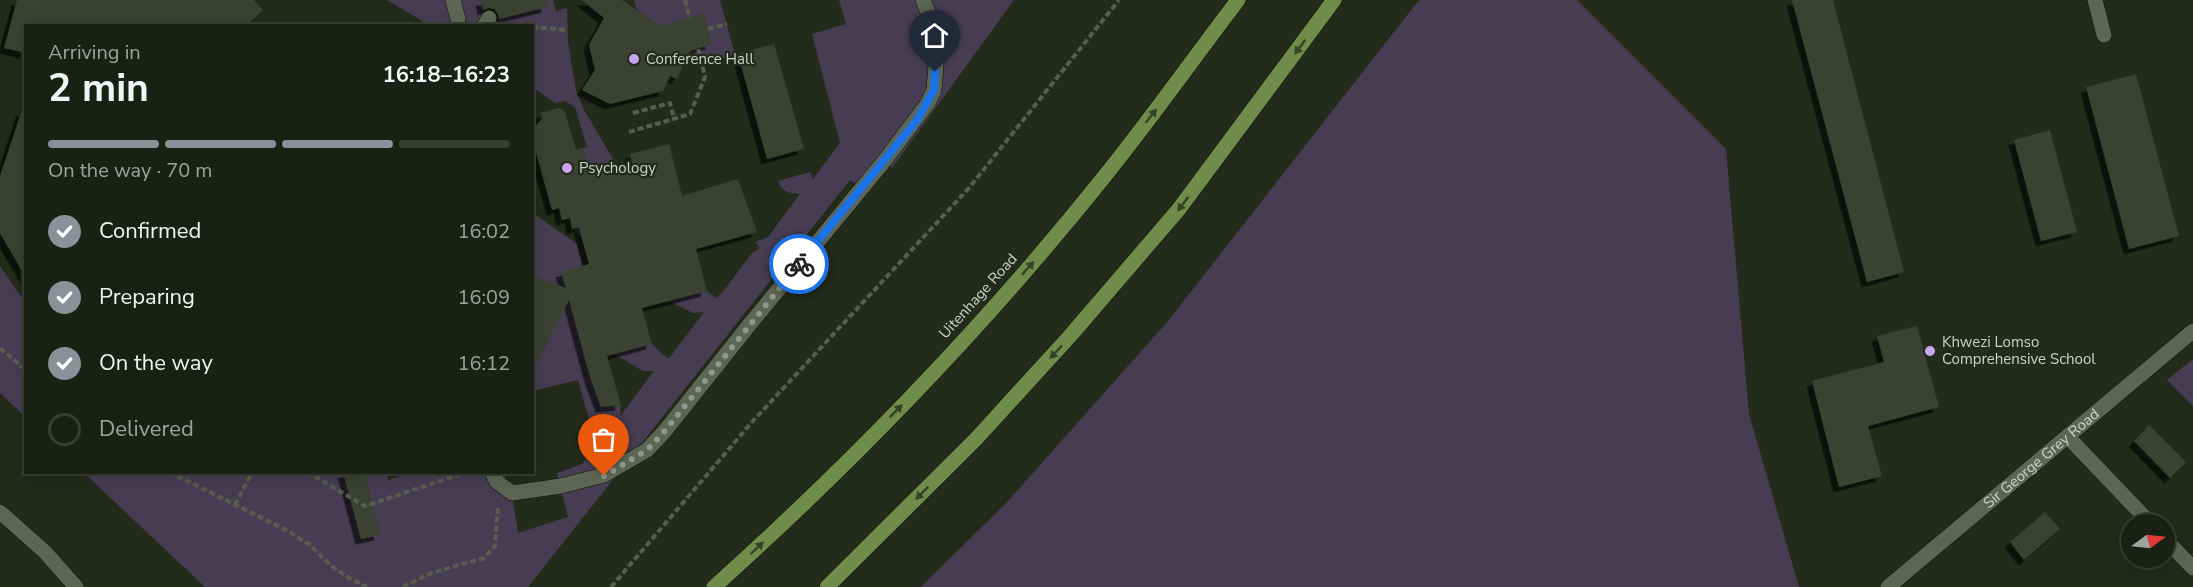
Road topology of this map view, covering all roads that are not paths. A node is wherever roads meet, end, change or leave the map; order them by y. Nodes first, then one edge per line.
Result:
1 (453, 0) edge
2 (923, 0) edge
3 (1238, 0) edge
4 (1334, 0) edge
5 (2095, 0) edge
6 (458, 19) dead end
7 (2104, 34) dead end
8 (2193, 331) edge
9 (2068, 437) junction
10 (495, 477) edge
11 (0, 512) edge
12 (2142, 514) edge
13 (2175, 549) edge
14 (2193, 568) edge
15 (76, 587) edge
16 (714, 587) edge
17 (827, 587) edge
18 (1888, 587) edge

1 - 6 street
2 - 10 street
16 -> 3 main road, Uitenhage Road
4 -> 17 main road
5 - 7 street
8 - 9 street, Sir George Grey Road
9 - 12 street
9 - 18 street, Sir George Grey Road
11 - 15 street
13 - 14 street

